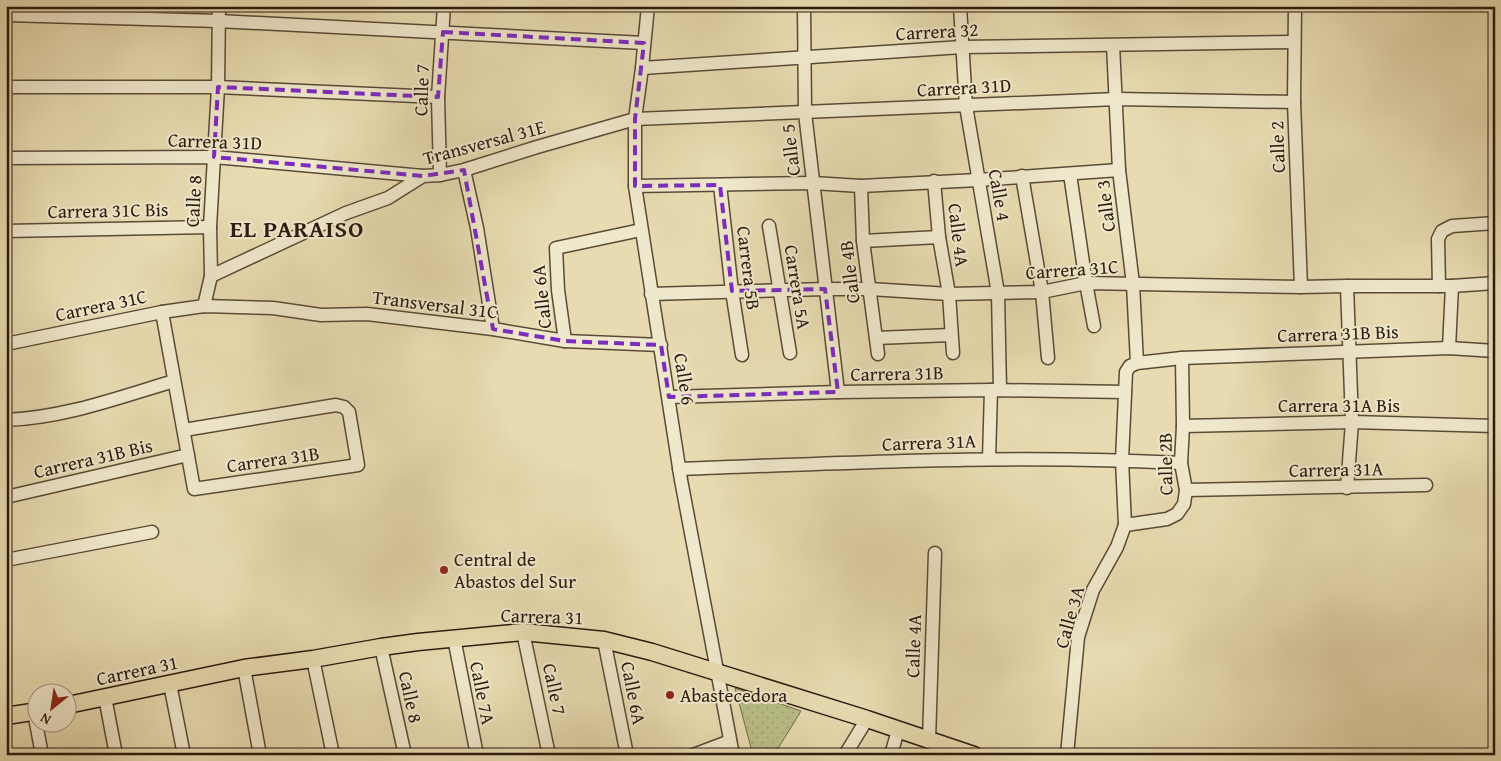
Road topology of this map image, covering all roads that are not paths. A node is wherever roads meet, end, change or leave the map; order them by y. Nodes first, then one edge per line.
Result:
1 (219, 6) edge
2 (444, 6) edge
3 (648, 6) edge
4 (804, 6) edge
5 (960, 6) edge
6 (1295, 6) edge
7 (6, 15) edge
8 (218, 21) junction
9 (443, 32) junction
10 (1294, 42) junction
11 (644, 43) junction
12 (1114, 45) junction
13 (962, 47) junction
14 (804, 58) junction
15 (642, 68) junction
16 (6, 87) edge
17 (218, 87) junction
18 (438, 97) junction
19 (1116, 99) junction
20 (1294, 102) junction
21 (966, 106) junction
22 (805, 113) junction
23 (636, 119) junction
24 (6, 158) edge
25 (214, 158) junction
26 (464, 170) junction
27 (1119, 170) junction
28 (1070, 174) junction
29 (440, 175) junction
30 (422, 176) junction
31 (1022, 176) junction
32 (978, 180) junction
33 (934, 181) junction
34 (813, 183) junction
35 (720, 185) junction
36 (635, 186) junction
37 (861, 186) junction
38 (1495, 223) edge
39 (769, 226) dead end
40 (210, 227) junction
41 (641, 230) junction
42 (6, 231) edge
43 (939, 237) junction
44 (863, 241) junction
45 (211, 276) junction
46 (1086, 283) junction
47 (1133, 284) junction
48 (1495, 284) edge
49 (1347, 286) junction
50 (1446, 286) junction
51 (1301, 287) junction
52 (825, 289) junction
53 (870, 289) junction
54 (781, 290) junction
55 (732, 291) junction
56 (998, 292) junction
57 (1042, 292) junction
58 (652, 294) junction
59 (948, 294) junction
60 (204, 306) junction
61 (162, 312) junction
62 (1094, 326) dead end
63 (493, 329) junction
64 (951, 335) junction
65 (876, 338) junction
66 (565, 341) junction
67 (6, 344) edge
68 (660, 345) junction
69 (1449, 348) junction
70 (1351, 351) junction
71 (1495, 351) edge
72 (790, 353) dead end
73 (953, 353) dead end
74 (878, 354) dead end
75 (742, 355) dead end
76 (1048, 358) dead end
77 (1182, 358) junction
78 (1137, 363) junction
79 (174, 381) junction
80 (996, 390) junction
81 (838, 392) junction
82 (1125, 392) junction
83 (669, 398) junction
84 (6, 420) edge
85 (1352, 422) junction
86 (1183, 426) junction
87 (1495, 426) edge
88 (184, 430) junction
89 (188, 455) junction
90 (990, 459) junction
91 (1122, 460) junction
92 (1181, 463) junction
93 (679, 469) junction
94 (1426, 485) dead end
95 (1347, 488) junction
96 (1186, 490) junction
97 (6, 497) edge
98 (1125, 525) junction
99 (152, 532) dead end
100 (935, 553) dead end
101 (6, 560) edge
102 (523, 632) junction
103 (454, 638) junction
104 (604, 640) junction
105 (381, 647) junction
106 (313, 659) junction
107 (244, 668) junction
108 (718, 673) junction
109 (170, 684) junction
110 (105, 697) junction
111 (78, 703) edge
112 (28, 713) edge
113 (6, 716) edge
114 (868, 719) junction
115 (898, 730) junction
116 (39, 734) edge
117 (929, 740) junction
118 (730, 741) junction
119 (42, 755) edge
120 (116, 755) edge
121 (184, 755) edge
122 (260, 755) edge
123 (333, 755) edge
124 (405, 755) edge
125 (477, 755) edge
126 (550, 755) edge
127 (627, 755) edge
128 (693, 755) edge
129 (733, 755) edge
130 (845, 755) edge
131 (890, 755) edge
132 (974, 755) edge
133 (1067, 755) edge

1 - 8 street, Calle 8
2 - 9 street, Calle 7
3 - 11 street, Calle 6
4 - 14 street, Calle 5
5 - 13 street, Calle 4
6 - 10 street, Calle 2
7 - 8 street
8 - 9 street
8 - 17 street, Calle 8
9 - 11 street
9 - 18 street, Calle 7
10 - 12 street, Carrera 32
10 - 20 street, Calle 2
11 - 15 street, Calle 6
12 - 13 street, Carrera 32
12 - 19 street, Calle 3
13 - 14 street, Carrera 32
13 - 21 street, Calle 4
14 - 15 street, Carrera 32
14 - 22 street, Calle 5
15 - 23 street, Calle 6
16 - 17 street
17 - 18 street
17 - 25 street, Calle 8
18 - 29 street, Calle 7
19 - 20 street, Carrera 31D
19 - 21 street, Carrera 31D
19 - 27 street, Calle 3
20 - 51 street, Calle 2
21 - 22 street, Carrera 31D
21 - 32 street, Calle 4
22 - 23 street, Carrera 31D
22 - 34 street, Calle 5
23 - 26 street, Transversal 31E
23 - 36 street, Calle 6
24 - 25 street, Carrera 31D
25 - 30 street, Carrera 31D
25 - 40 street, Calle 8
26 - 29 street, Transversal 31E
26 - 63 street
27 - 28 street
27 - 47 street, Calle 3
28 - 31 street
28 - 46 street
29 - 30 street, Transversal 31E
30 - 45 street, Transversal 31E
31 - 32 street
31 - 57 street
32 - 33 street
32 - 56 street, Calle 4
33 - 37 street
33 - 43 street, Calle 4A
34 - 35 street
34 - 37 street
34 - 52 street, Calle 5
35 - 36 street
35 - 55 street, Carrera 5B
36 - 41 street, Calle 6
37 - 44 street, Calle 4B
38 - 50 street
39 - 54 street, Carrera 5A
40 - 42 street, Carrera 31C Bis
40 - 45 street, Calle 8
41 - 58 street, Calle 6
41 - 66 street, Calle 6A
43 - 44 street
43 - 59 street, Calle 4A
44 - 53 street, Calle 4B
45 - 60 street, Calle 8
46 - 47 street, Carrera 31C
46 - 57 street, Carrera 31C
46 - 62 street
47 - 51 street, Carrera 31C
47 - 78 street, Calle 3
48 - 50 street, Carrera 31C
49 - 50 street, Carrera 31C
49 - 51 street, Carrera 31C
49 - 70 street
50 - 69 street
52 - 53 street, Carrera 31C
52 - 54 street, Carrera 31C
52 - 81 street, Calle 5
53 - 59 street, Carrera 31C
53 - 65 street, Calle 4B
54 - 55 street, Carrera 31C
54 - 72 street, Carrera 5A
55 - 58 street, Carrera 31C
55 - 75 street, Carrera 5B
56 - 57 street, Carrera 31C
56 - 59 street, Carrera 31C
56 - 80 street, Calle 4
57 - 76 street
58 - 68 street, Calle 6
59 - 64 street, Calle 4A
60 - 61 street, Carrera 31C
60 - 63 street, Transversal 31C
61 - 67 street, Carrera 31C
61 - 79 street
63 - 66 street, Transversal 31C
64 - 65 street
64 - 73 street, Calle 4A
65 - 74 street, Calle 4B
66 - 68 street, Transversal 31C
68 - 83 street, Calle 6
69 - 70 street, Carrera 31B Bis
69 - 71 street, Carrera 31B Bis
70 - 77 street, Carrera 31B Bis
70 - 85 street
77 - 78 street, Carrera 31B Bis
77 - 86 street, Calle 2B
78 - 82 street
79 - 84 street
79 - 88 street
80 - 81 street, Carrera 31B
80 - 82 street, Carrera 31B
80 - 90 street, Calle 4
81 - 83 street, Carrera 31B
82 - 91 street
83 - 93 street, Calle 6
85 - 86 street, Carrera 31A Bis
85 - 87 street, Carrera 31A Bis
85 - 95 street
86 - 92 street, Calle 2B
88 - 89 street
88 - 89 street, Carrera 31B
89 - 97 street, Carrera 31B Bis
90 - 91 street, Carrera 31A
90 - 93 street, Carrera 31A
91 - 92 street, Carrera 31A
91 - 98 street
92 - 96 street, Calle 2B
93 - 108 street, Calle 6
94 - 95 street, Carrera 31A
95 - 96 street, Carrera 31A
96 - 98 street, Calle 2B
98 - 133 street, Calle 3A
99 - 101 street
100 - 117 street, Calle 4A
102 - 103 main road, Carrera 31
102 - 104 main road, Carrera 31
102 - 126 street, Calle 7
103 - 105 main road, Carrera 31
103 - 125 street, Calle 7A
104 - 108 main road, Carrera 31
104 - 127 street, Calle 6A
105 - 106 main road, Carrera 31
105 - 124 street, Calle 8
106 - 107 main road, Carrera 31
106 - 123 street
107 - 109 main road, Carrera 31
107 - 122 street
108 - 114 main road, Carrera 31
108 - 118 street, Calle 6
109 - 110 main road, Carrera 31
109 - 121 street
110 - 111 main road, Carrera 31
110 - 120 street
112 - 113 main road
114 - 115 main road, Carrera 31
114 - 130 street
115 - 117 main road, Carrera 31
115 - 131 street
116 - 119 street
117 - 132 main road, Carrera 31
118 - 128 street
118 - 129 street, Calle 6

